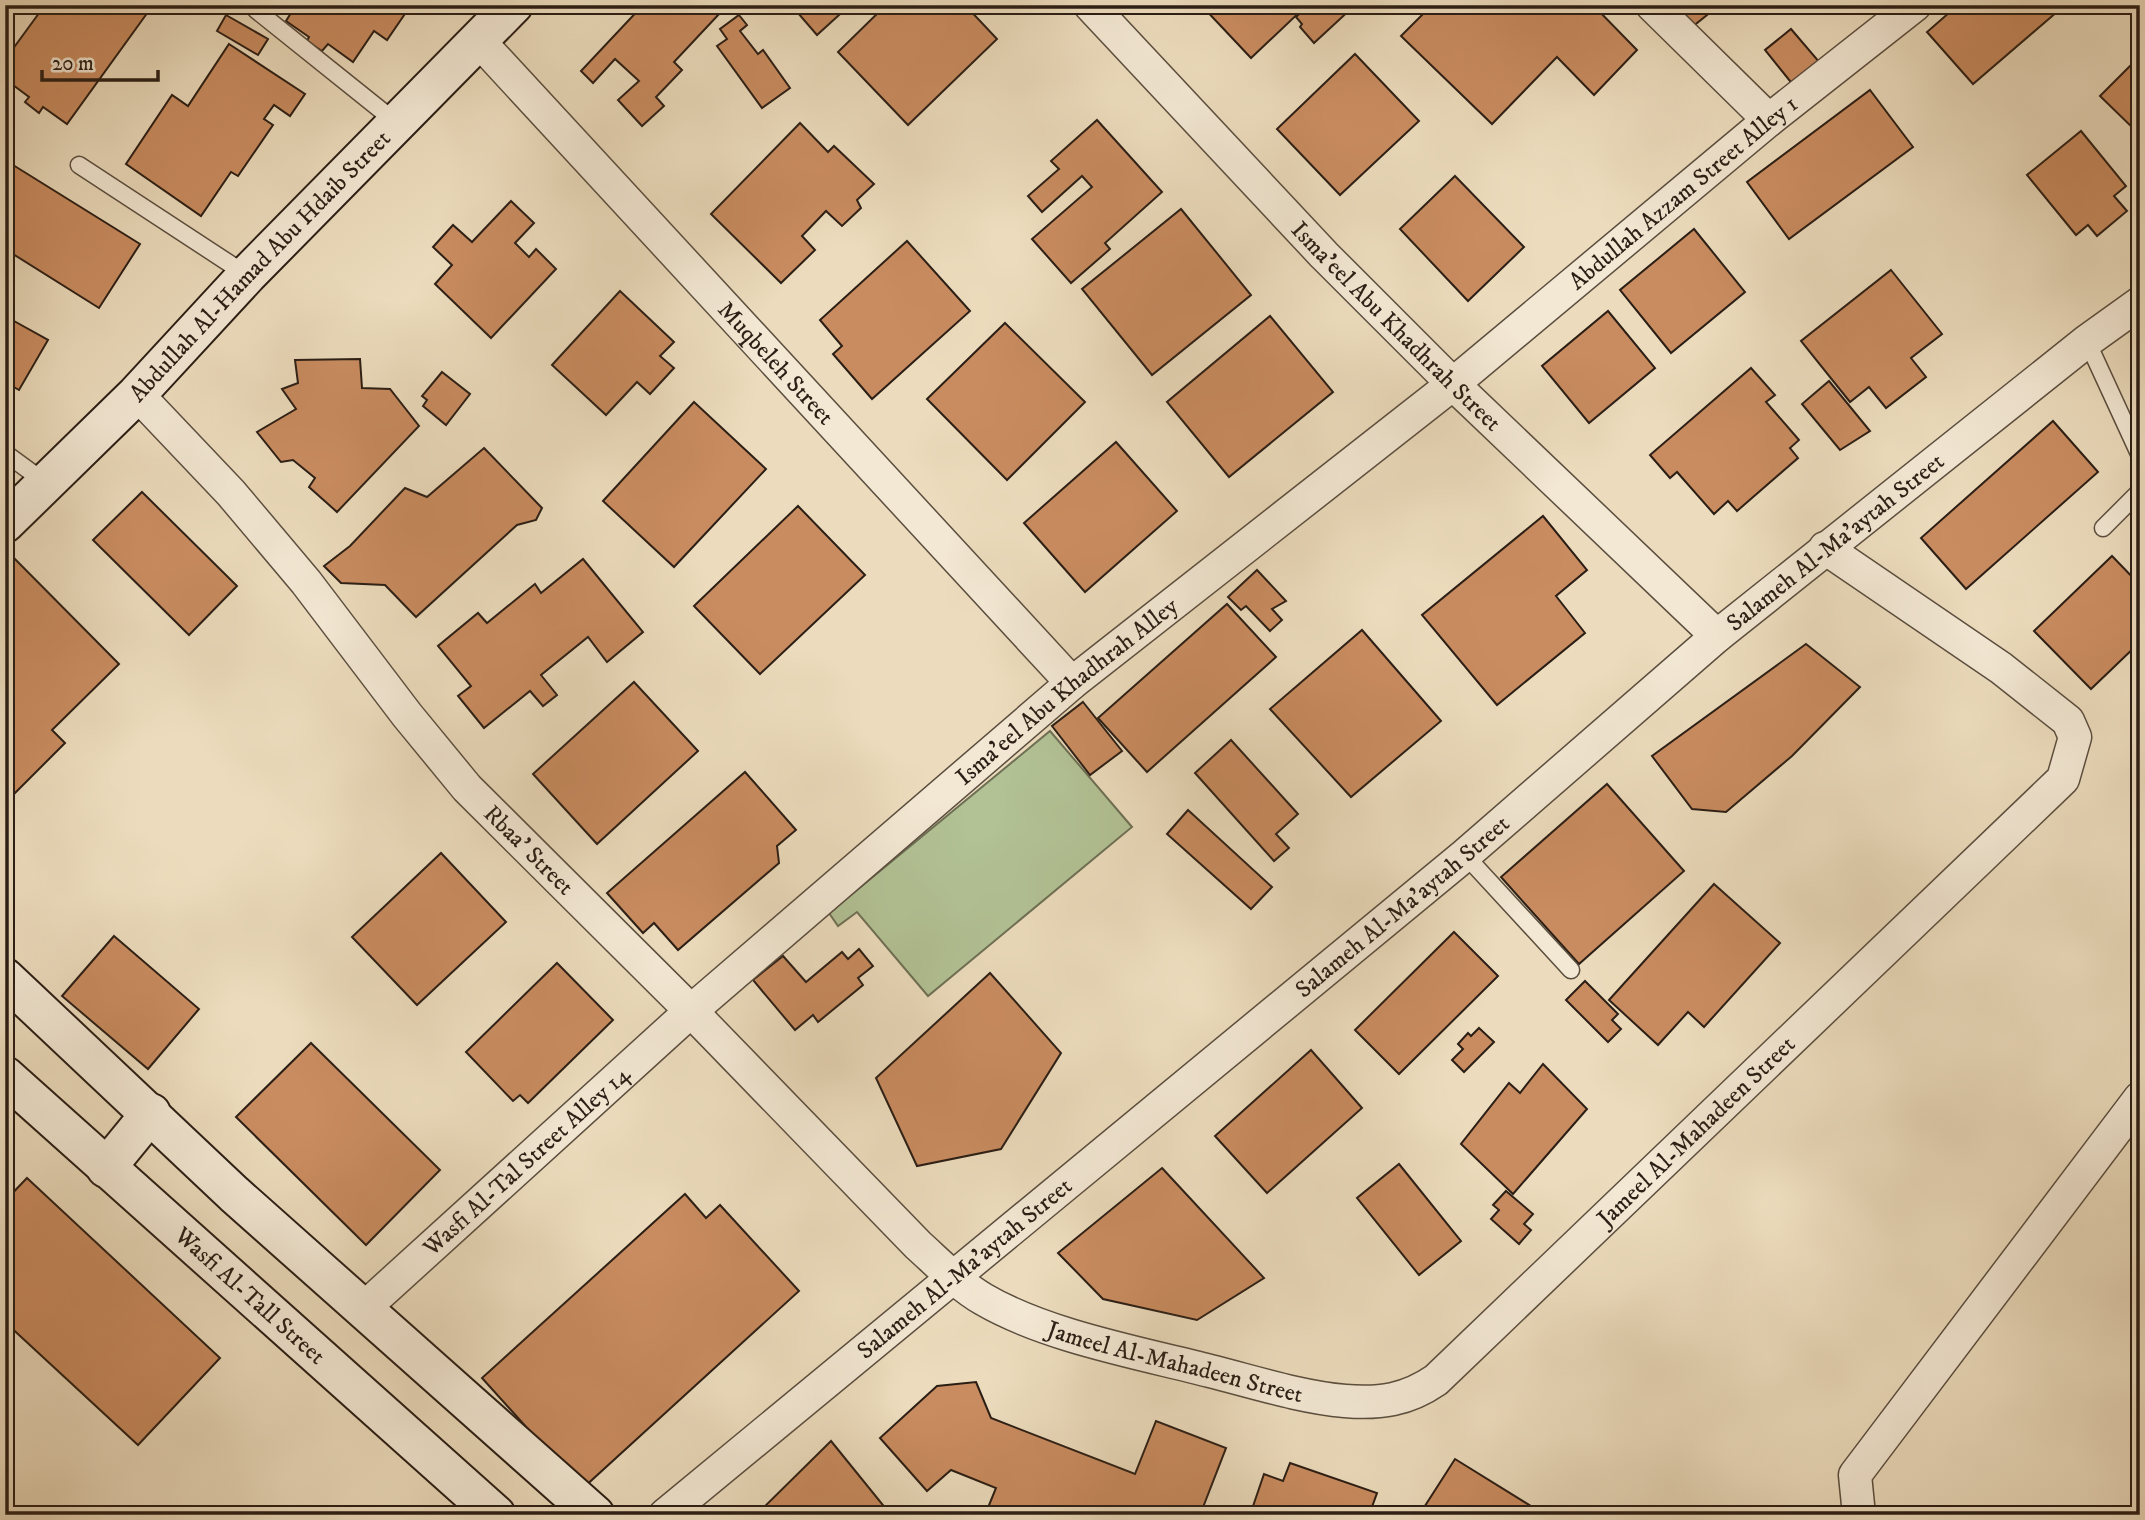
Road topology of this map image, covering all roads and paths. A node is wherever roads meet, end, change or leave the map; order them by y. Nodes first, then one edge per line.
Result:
1 (513, 5) edge
2 (1090, 5) edge
3 (1652, 5) edge
4 (1915, 5) edge
5 (256, 10) dead end
6 (479, 41) junction
7 (1769, 120) junction
8 (397, 123) junction
9 (79, 164) dead end
10 (247, 275) junction
11 (2140, 303) edge
12 (2087, 341) junction
13 (1453, 384) junction
14 (137, 394) junction
15 (5, 453) edge
16 (2140, 456) edge
17 (46, 483) junction
18 (2140, 491) edge
19 (5, 523) edge
20 (2103, 528) dead end
21 (1825, 548) junction
22 (1717, 636) junction
23 (1072, 683) junction
24 (1465, 855) junction
25 (1571, 970) dead end
26 (5, 978) edge
27 (691, 1011) junction
28 (5, 1076) edge
29 (2140, 1098) edge
30 (151, 1113) junction
31 (106, 1168) junction
32 (953, 1277) junction
33 (362, 1310) junction
34 (496, 1515) edge
35 (595, 1515) edge
36 (665, 1515) edge
37 (1859, 1515) edge

1 - 6 main road, Abdullah Al-Hamad Abu Hdaib Street
2 - 13 street, Isma'eel Abu Khadhrah Street
3 - 7 street
4 - 7 street, Abdullah Azzam Street Alley 1
5 - 8 lane
6 - 8 main road, Abdullah Al-Hamad Abu Hdaib Street
6 - 23 street, Muqbeleh Street
7 - 13 street, Abdullah Azzam Street Alley 1
8 - 10 main road, Abdullah Al-Hamad Abu Hdaib Street
9 - 10 lane
10 - 14 main road, Abdullah Al-Hamad Abu Hdaib Street
11 - 12 street, Salameh Al-Ma'aytah Street
12 - 16 lane
12 - 21 street, Salameh Al-Ma'aytah Street
13 - 22 street, Isma'eel Abu Khadhrah Street
13 - 23 street, Isma'eel Abu Khadhrah Alley
14 - 17 main road, Abdullah Al-Hamad Abu Hdaib Street
14 - 27 street, Rbaa' Street
15 - 17 lane
17 - 19 main road, Abdullah Al-Hamad Abu Hdaib Street
18 - 20 lane
21 - 22 street, Salameh Al-Ma'aytah Street
21 - 32 street, Jameel Al-Mahadeen Street
22 - 24 street, Salameh Al-Ma'aytah Street
23 - 27 street, Isma'eel Abu Khadhrah Alley
24 - 25 lane
24 - 32 street, Salameh Al-Ma'aytah Street
26 - 30 main road
27 - 32 street, Rbaa' Street
27 - 33 street, Wasfi Al-Tal Street Alley 14
28 - 31 main road, Wasfi Al-Tall Street
29 - 37 street
30 - 31 main road
30 - 33 main road
31 - 34 main road, Wasfi Al-Tall Street
32 - 36 street, Salameh Al-Ma'aytah Street
33 - 35 main road

